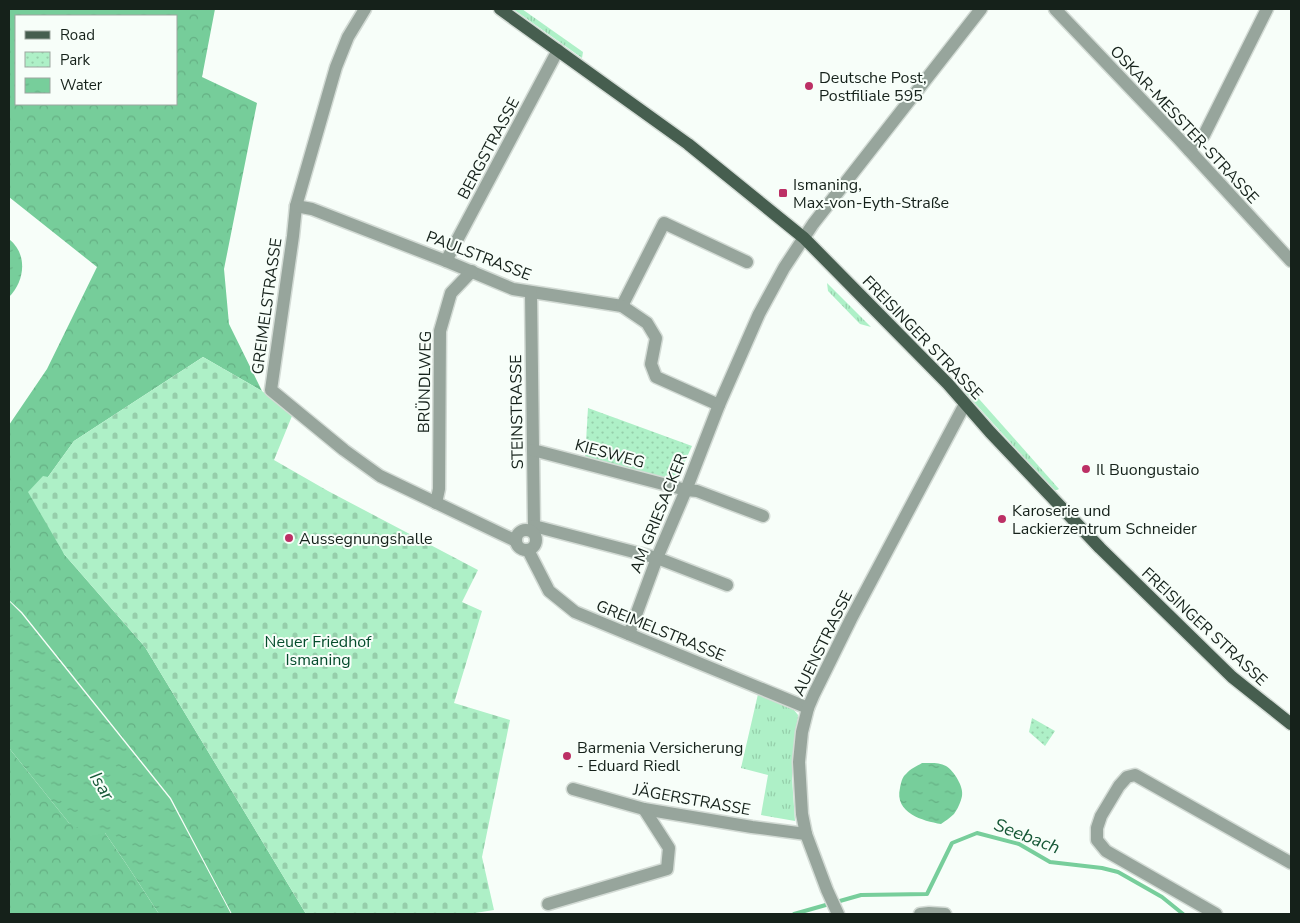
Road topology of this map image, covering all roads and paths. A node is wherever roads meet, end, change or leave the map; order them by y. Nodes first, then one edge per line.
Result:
1 (365, 9) edge
2 (500, 9) edge
3 (981, 9) edge
4 (1055, 9) edge
5 (1267, 9) edge
6 (558, 50) junction
7 (1189, 150) junction
8 (296, 206) junction
9 (804, 238) junction
10 (446, 261) junction
11 (1291, 261) edge
12 (747, 262) dead end
13 (472, 271) junction
14 (531, 293) junction
15 (622, 306) junction
16 (965, 404) junction
17 (719, 405) junction
18 (533, 450) junction
19 (686, 490) junction
20 (436, 503) junction
21 (763, 516) dead end
22 (533, 528) junction
23 (516, 540) junction
24 (528, 550) junction
25 (656, 558) junction
26 (727, 585) dead end
27 (629, 634) junction
28 (808, 708) junction
29 (1291, 724) edge
30 (573, 789) dead end
31 (644, 809) junction
32 (806, 834) junction
33 (1291, 863) edge
34 (548, 904) dead end
35 (834, 907) edge
36 (920, 914) edge
37 (945, 914) edge
38 (1216, 914) edge

1 - 8 street, GREIMELSTRASSE
2 - 6 main road, FREISINGER STRASSE
3 - 9 street, AM GRIESACKER
4 - 7 street, OSKAR-MESSTER-STRASSE
5 - 7 street
6 - 9 main road, FREISINGER STRASSE
6 - 10 street, BERGSTRASSE
7 - 11 street, OSKAR-MESSTER-STRASSE
8 - 10 street, PAULSTRASSE
8 - 20 street, GREIMELSTRASSE
9 - 16 main road, FREISINGER STRASSE
9 - 17 street, AM GRIESACKER
10 - 13 street, PAULSTRASSE
12 - 15 street
13 - 14 street, PAULSTRASSE
13 - 20 street, BRÜNDLWEG
14 - 15 street, PAULSTRASSE
14 - 18 street, STEINSTRASSE
15 - 17 street
16 - 28 street, AUENSTRASSE
16 - 29 main road, FREISINGER STRASSE
17 - 19 street, AM GRIESACKER
18 - 19 street, KIESWEG
18 - 22 street, STEINSTRASSE
19 - 21 street, KIESWEG
19 - 25 street, AM GRIESACKER
20 - 23 street, GREIMELSTRASSE
22 - 23 street
22 - 24 street
22 - 25 street
23 - 24 street
24 - 27 street, GREIMELSTRASSE
25 - 26 street
25 - 27 street, AM GRIESACKER
27 - 28 street, GREIMELSTRASSE
28 - 32 street, AUENSTRASSE
30 - 31 street, JÄGERSTRASSE
31 - 32 street, JÄGERSTRASSE
31 - 34 street
32 - 35 street, AUENSTRASSE
33 - 38 street
36 - 37 street

